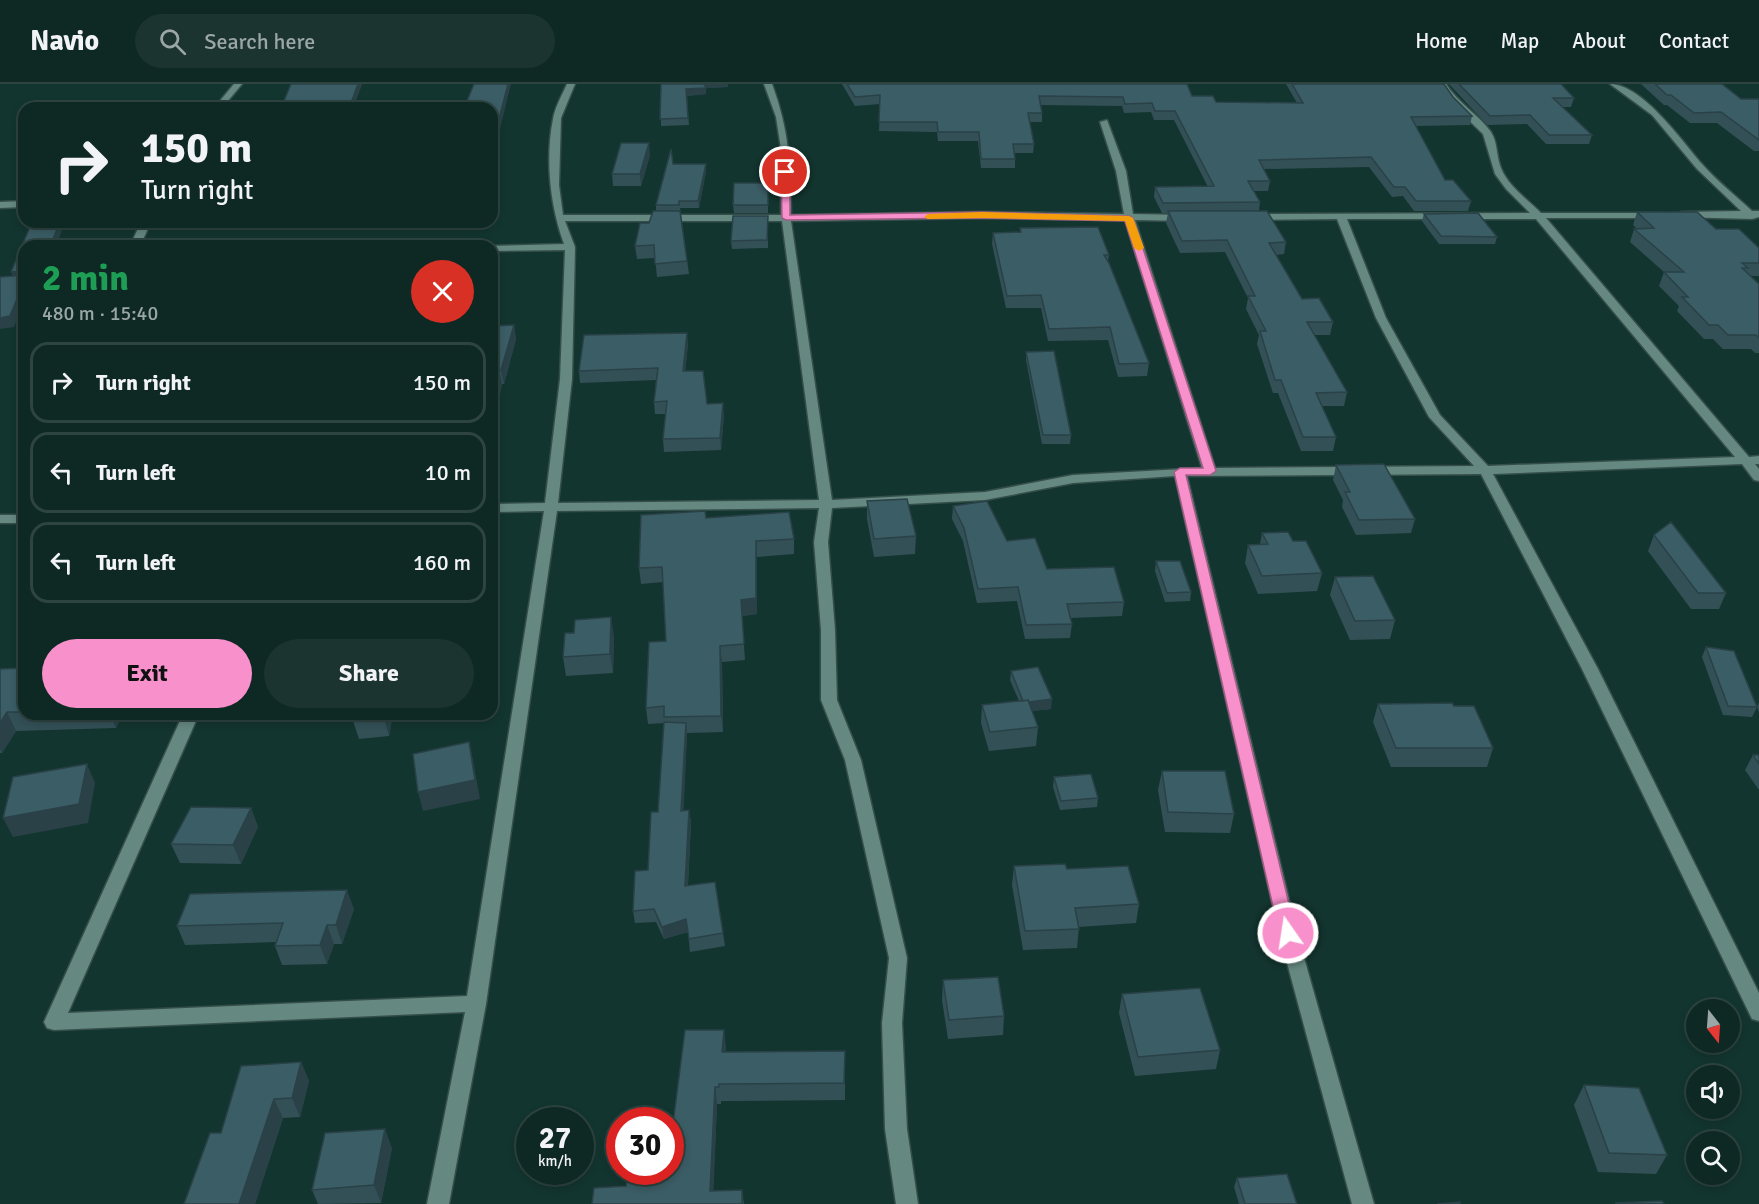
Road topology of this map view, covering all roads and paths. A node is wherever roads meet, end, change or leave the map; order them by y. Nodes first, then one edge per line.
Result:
1 (238, 84) edge
2 (571, 84) edge
3 (768, 84) edge
4 (1443, 84) edge
5 (1614, 84) edge
6 (223, 102) edge
7 (1104, 122) dead end
8 (18, 204) edge
9 (0, 205) edge
10 (1754, 214) edge
11 (1539, 216) junction
12 (1341, 217) junction
13 (560, 218) junction
14 (786, 218) junction
15 (1129, 218) junction
16 (1200, 218) edge
17 (1235, 218) edge
18 (1759, 222) edge
19 (570, 247) junction
20 (498, 248) edge
21 (1753, 460) edge
22 (1485, 470) junction
23 (1210, 471) junction
24 (1180, 472) junction
25 (1759, 477) edge
26 (826, 504) junction
27 (551, 507) junction
28 (498, 508) edge
29 (0, 519) edge
30 (18, 519) edge
31 (188, 720) edge
32 (476, 1004) junction
33 (1759, 1013) edge
34 (438, 1204) edge
35 (907, 1204) edge
36 (1363, 1204) edge

1 - 6 street
2 - 13 street
3 - 14 street
4 - 11 street
5 - 10 street
7 - 15 street
8 - 9 street
10 - 11 street
10 - 18 street
11 - 12 street
11 - 21 street
12 - 17 street
12 - 22 street
13 - 14 street
13 - 19 street
14 - 15 street
14 - 26 street
15 - 16 street
15 - 23 street
19 - 20 street
19 - 27 street
21 - 22 street
21 - 25 street
22 - 23 street
22 - 33 street
23 - 24 street
24 - 26 street
24 - 36 street
26 - 27 street
26 - 35 street
27 - 28 street
27 - 32 street
29 - 30 street
31 - 32 street
32 - 34 street

